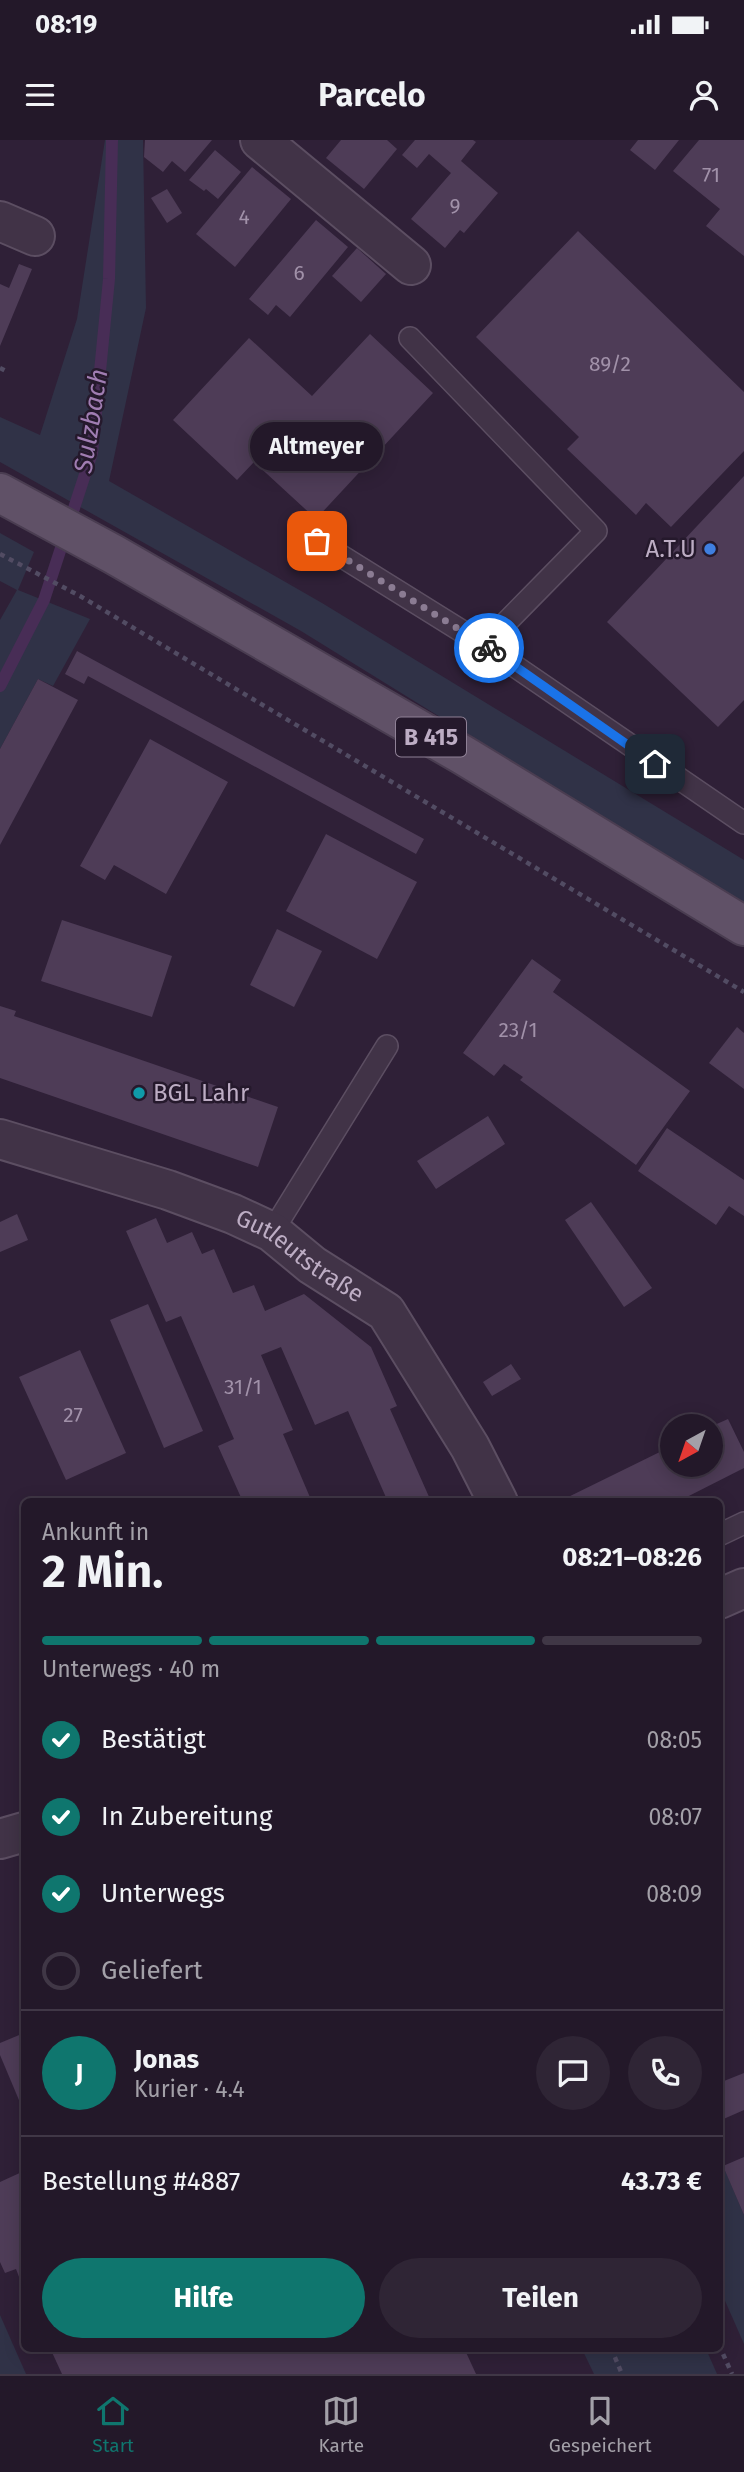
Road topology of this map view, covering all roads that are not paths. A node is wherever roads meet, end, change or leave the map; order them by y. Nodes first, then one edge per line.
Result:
1 (260, 140) edge
2 (0, 221) edge
3 (35, 236) dead end
4 (411, 265) dead end
5 (410, 338) dead end
6 (16, 501) edge
7 (317, 541) dead end
8 (484, 645) junction
9 (744, 823) edge
10 (744, 926) edge
11 (387, 1046) dead end
12 (0, 1139) edge
13 (272, 1232) junction
14 (496, 1498) edge
15 (744, 1523) edge
16 (723, 1533) edge
17 (744, 1588) edge
18 (723, 1597) edge
19 (21, 1833) edge
20 (0, 1839) edge

1 - 4 street
2 - 3 street
5 - 8 lane
6 - 10 main road, B 415
7 - 8 lane
8 - 9 lane
11 - 13 lane
12 - 13 street, Gutleutstraße
13 - 14 street, Gutleutstraße
15 - 16 lane
17 - 18 street
19 - 20 street

